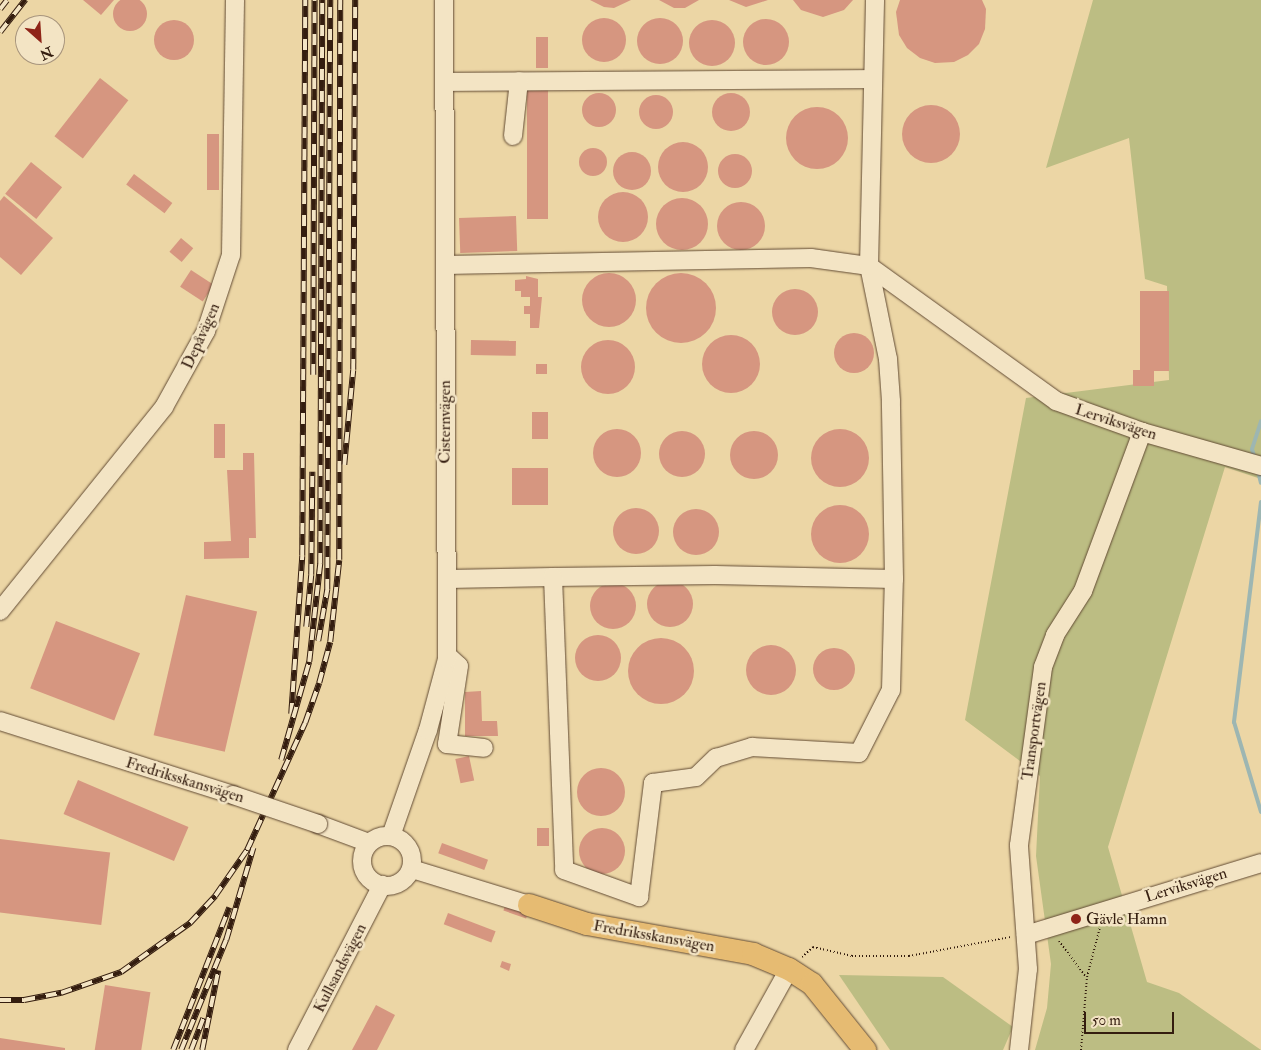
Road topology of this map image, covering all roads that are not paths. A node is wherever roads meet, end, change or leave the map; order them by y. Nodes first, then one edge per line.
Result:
1 (235, 0) edge
2 (444, 0) edge
3 (875, 0) edge
4 (873, 79) junction
5 (518, 81) junction
6 (445, 82) junction
7 (513, 136) dead end
8 (445, 265) junction
9 (868, 266) junction
10 (1142, 432) junction
11 (1261, 466) edge
12 (553, 577) junction
13 (448, 579) junction
14 (894, 579) junction
15 (0, 611) edge
16 (447, 655) junction
17 (0, 720) edge
18 (484, 748) dead end
19 (391, 836) junction
20 (369, 843) junction
21 (1261, 863) edge
22 (412, 868) junction
23 (382, 886) junction
24 (530, 905) joint
25 (1026, 935) junction
26 (789, 969) junction
27 (297, 1050) edge
28 (744, 1050) edge
29 (865, 1050) edge
30 (1019, 1050) edge

1 - 15 street, Depåvägen
2 - 6 street, Cisternvägen
3 - 4 street
4 - 5 street
4 - 9 street
5 - 6 street
5 - 7 street
6 - 8 street, Cisternvägen
8 - 9 street
8 - 13 street, Cisternvägen
9 - 10 street, Lerviksvägen
9 - 14 street
10 - 11 street, Lerviksvägen
10 - 25 street, Transportvägen
12 - 13 street
12 - 14 street
12 - 14 street
13 - 16 street, Cisternvägen
16 - 18 street
16 - 19 street, Cisternvägen
17 - 20 street, Fredriksskansvägen, bridge
19 - 20 street
19 - 22 street
20 - 23 street
21 - 25 street, Lerviksvägen
22 - 23 street
22 - 24 street, Fredriksskansvägen
23 - 27 street, Kullsandsvägen
24 - 26 main road, Fredriksskansvägen
25 - 30 street, Transportvägen
26 - 28 street
26 - 29 main road, Fredriksskansvägen

